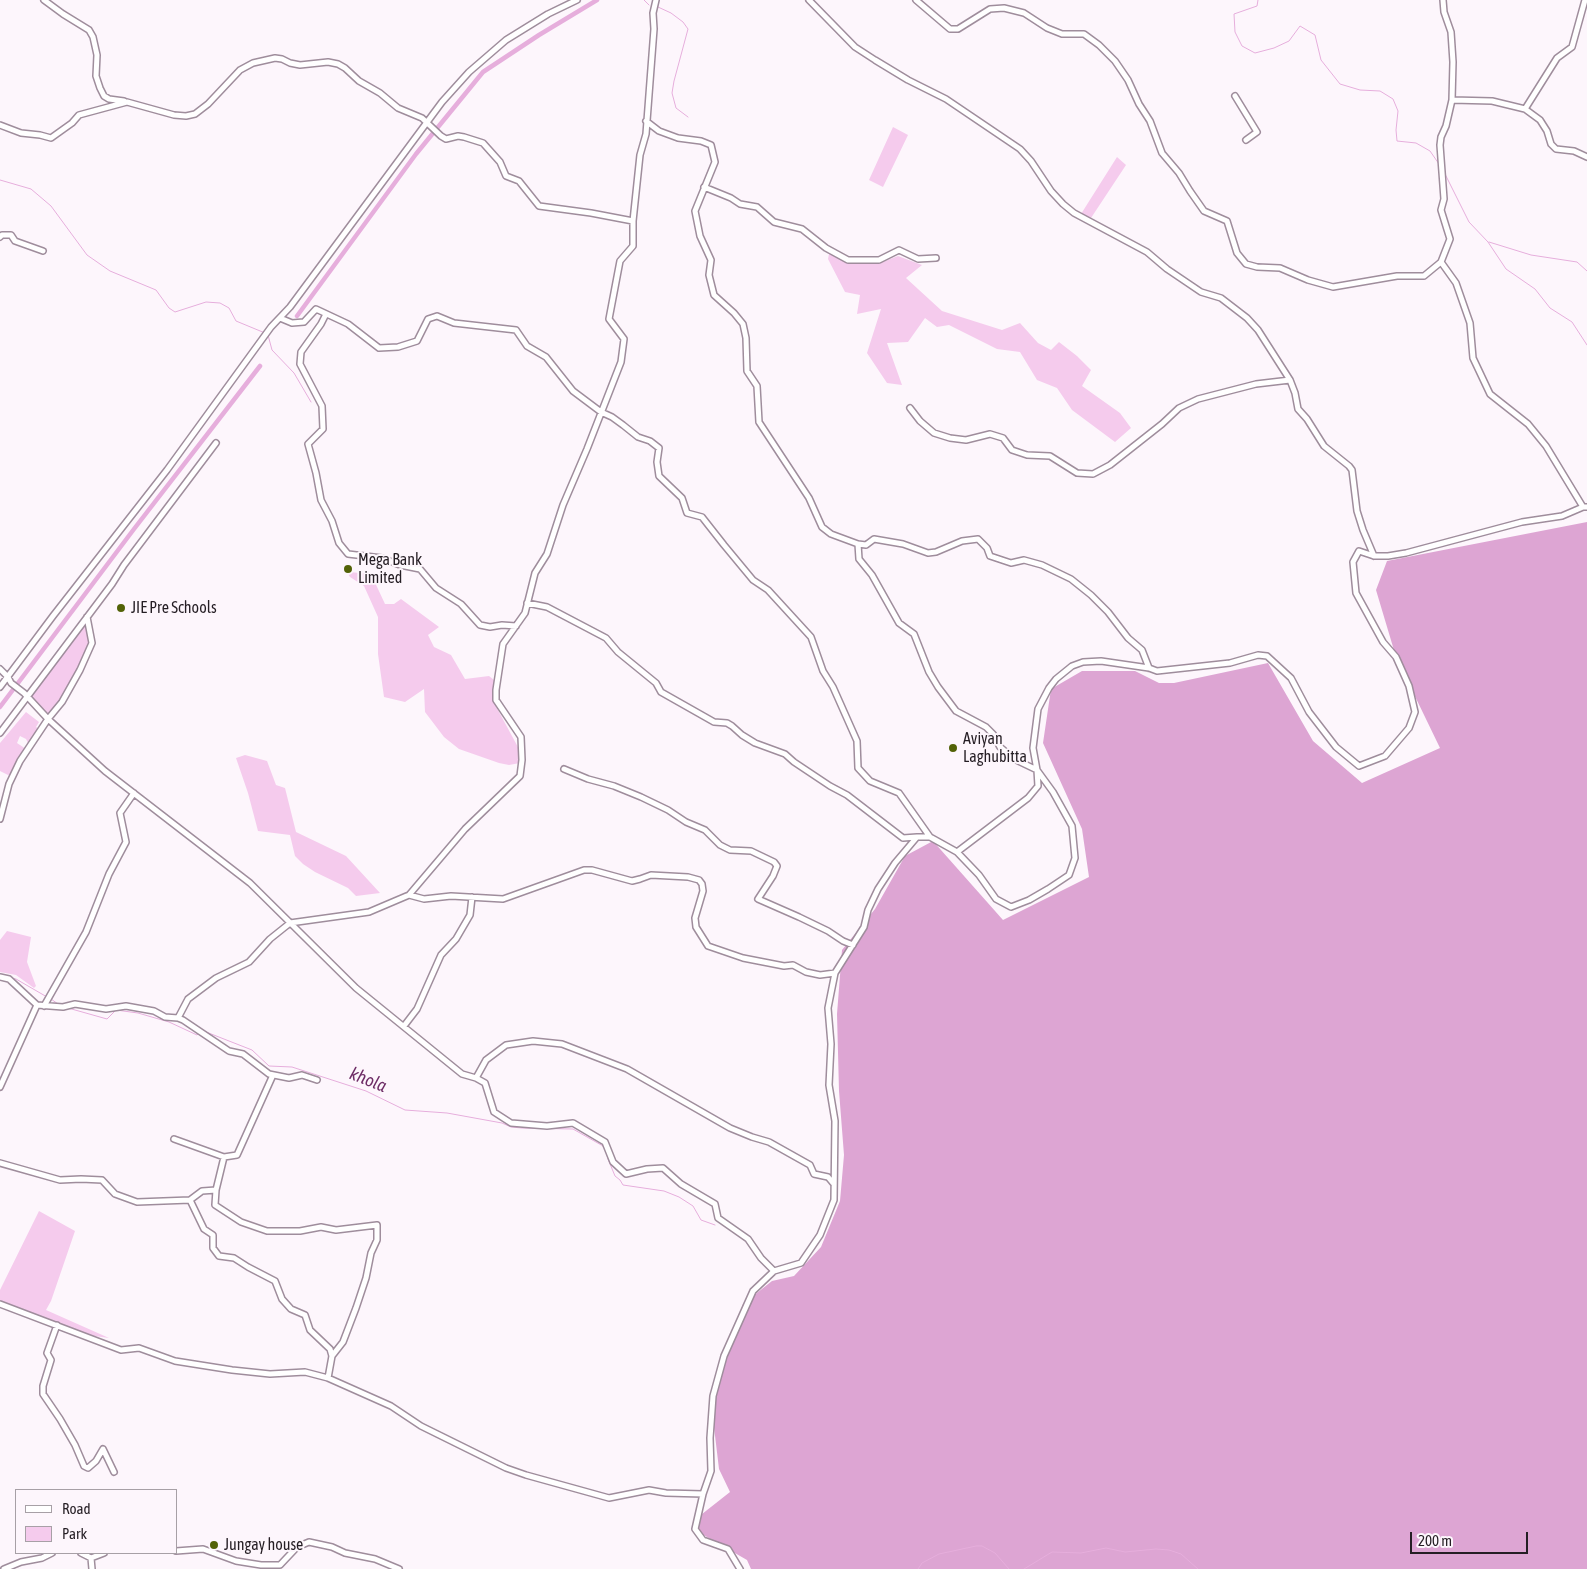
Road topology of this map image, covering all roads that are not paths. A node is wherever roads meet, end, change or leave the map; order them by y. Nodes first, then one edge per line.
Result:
1 (44, 0) edge
2 (577, 0) edge
3 (656, 0) edge
4 (809, 0) edge
5 (916, 0) edge
6 (1443, 0) edge
7 (1585, 0) edge
8 (1235, 96) dead end
9 (1452, 100) junction
10 (127, 102) junction
11 (1525, 109) junction
12 (646, 121) junction
13 (427, 123) junction
14 (0, 125) edge
15 (1246, 140) dead end
16 (1587, 157) edge
17 (704, 187) junction
18 (633, 221) junction
19 (0, 238) edge
20 (43, 251) dead end
21 (936, 258) dead end
22 (1441, 262) junction
23 (326, 314) junction
24 (280, 318) junction
25 (1290, 380) junction
26 (910, 408) dead end
27 (601, 412) junction
28 (216, 444) dead end
29 (1585, 507) edge
30 (858, 544) junction
31 (1374, 556) junction
32 (527, 603) junction
33 (87, 617) junction
34 (516, 626) junction
35 (1149, 668) junction
36 (0, 669) edge
37 (8, 677) junction
38 (0, 687) edge
39 (26, 695) junction
40 (48, 718) junction
41 (0, 733) edge
42 (564, 769) dead end
43 (1037, 770) junction
44 (134, 793) junction
45 (0, 819) edge
46 (917, 837) junction
47 (930, 837) junction
48 (957, 852) junction
49 (409, 895) junction
50 (472, 897) junction
51 (290, 923) junction
52 (853, 945) junction
53 (835, 973) junction
54 (0, 978) edge
55 (37, 1005) junction
56 (44, 1006) junction
57 (178, 1018) junction
58 (404, 1026) junction
59 (273, 1075) junction
60 (476, 1078) junction
61 (317, 1080) dead end
62 (0, 1087) edge
63 (174, 1138) dead end
64 (224, 1157) junction
65 (0, 1163) edge
66 (835, 1186) junction
67 (216, 1190) junction
68 (190, 1200) junction
69 (774, 1271) junction
70 (0, 1304) edge
71 (57, 1325) junction
72 (332, 1356) junction
73 (328, 1378) junction
74 (114, 1472) dead end
75 (703, 1494) junction
76 (178, 1551) edge
77 (50, 1554) edge
78 (83, 1554) edge
79 (102, 1554) edge
80 (92, 1558) junction
81 (1, 1569) edge
82 (92, 1569) edge
83 (399, 1569) edge
84 (740, 1569) edge

1 - 10 street
2 - 13 street
3 - 12 street
4 - 25 street
5 - 22 street
6 - 9 street
7 - 11 street
8 - 15 street
9 - 11 street
9 - 22 street
10 - 13 street
10 - 14 street
11 - 16 street
12 - 17 street
12 - 18 street
13 - 18 street
13 - 24 street
17 - 21 street
17 - 30 street
18 - 27 street
19 - 20 street
22 - 29 street
23 - 24 street
23 - 27 street
23 - 34 street
24 - 37 street
25 - 26 street
25 - 31 street
27 - 32 street
27 - 47 street
28 - 33 street
29 - 31 street
30 - 35 street
30 - 43 street
31 - 35 street
32 - 34 street
32 - 46 street
33 - 39 street
33 - 40 street
34 - 49 street
35 - 43 street
36 - 37 street
37 - 38 street
37 - 39 street
39 - 40 street
39 - 41 street
40 - 44 street
40 - 45 street
42 - 52 street
43 - 48 street
43 - 48 street
44 - 51 street
44 - 56 street
46 - 47 street
46 - 52 street
47 - 48 street
49 - 50 street
49 - 51 street
50 - 53 street
50 - 58 street
51 - 57 street
51 - 58 street
52 - 53 street
53 - 66 street
54 - 55 street
55 - 56 street
55 - 62 street
56 - 57 street
57 - 59 street
58 - 60 street
59 - 61 street
59 - 64 street
60 - 66 street
60 - 69 street
63 - 64 street
64 - 67 street
65 - 68 street
66 - 69 street
67 - 68 street
67 - 72 street
68 - 72 street
69 - 75 street
70 - 71 street
71 - 73 street
71 - 74 street
72 - 73 street
73 - 75 street
75 - 84 street
76 - 83 street
77 - 81 street
78 - 80 street
79 - 80 street
80 - 82 street

